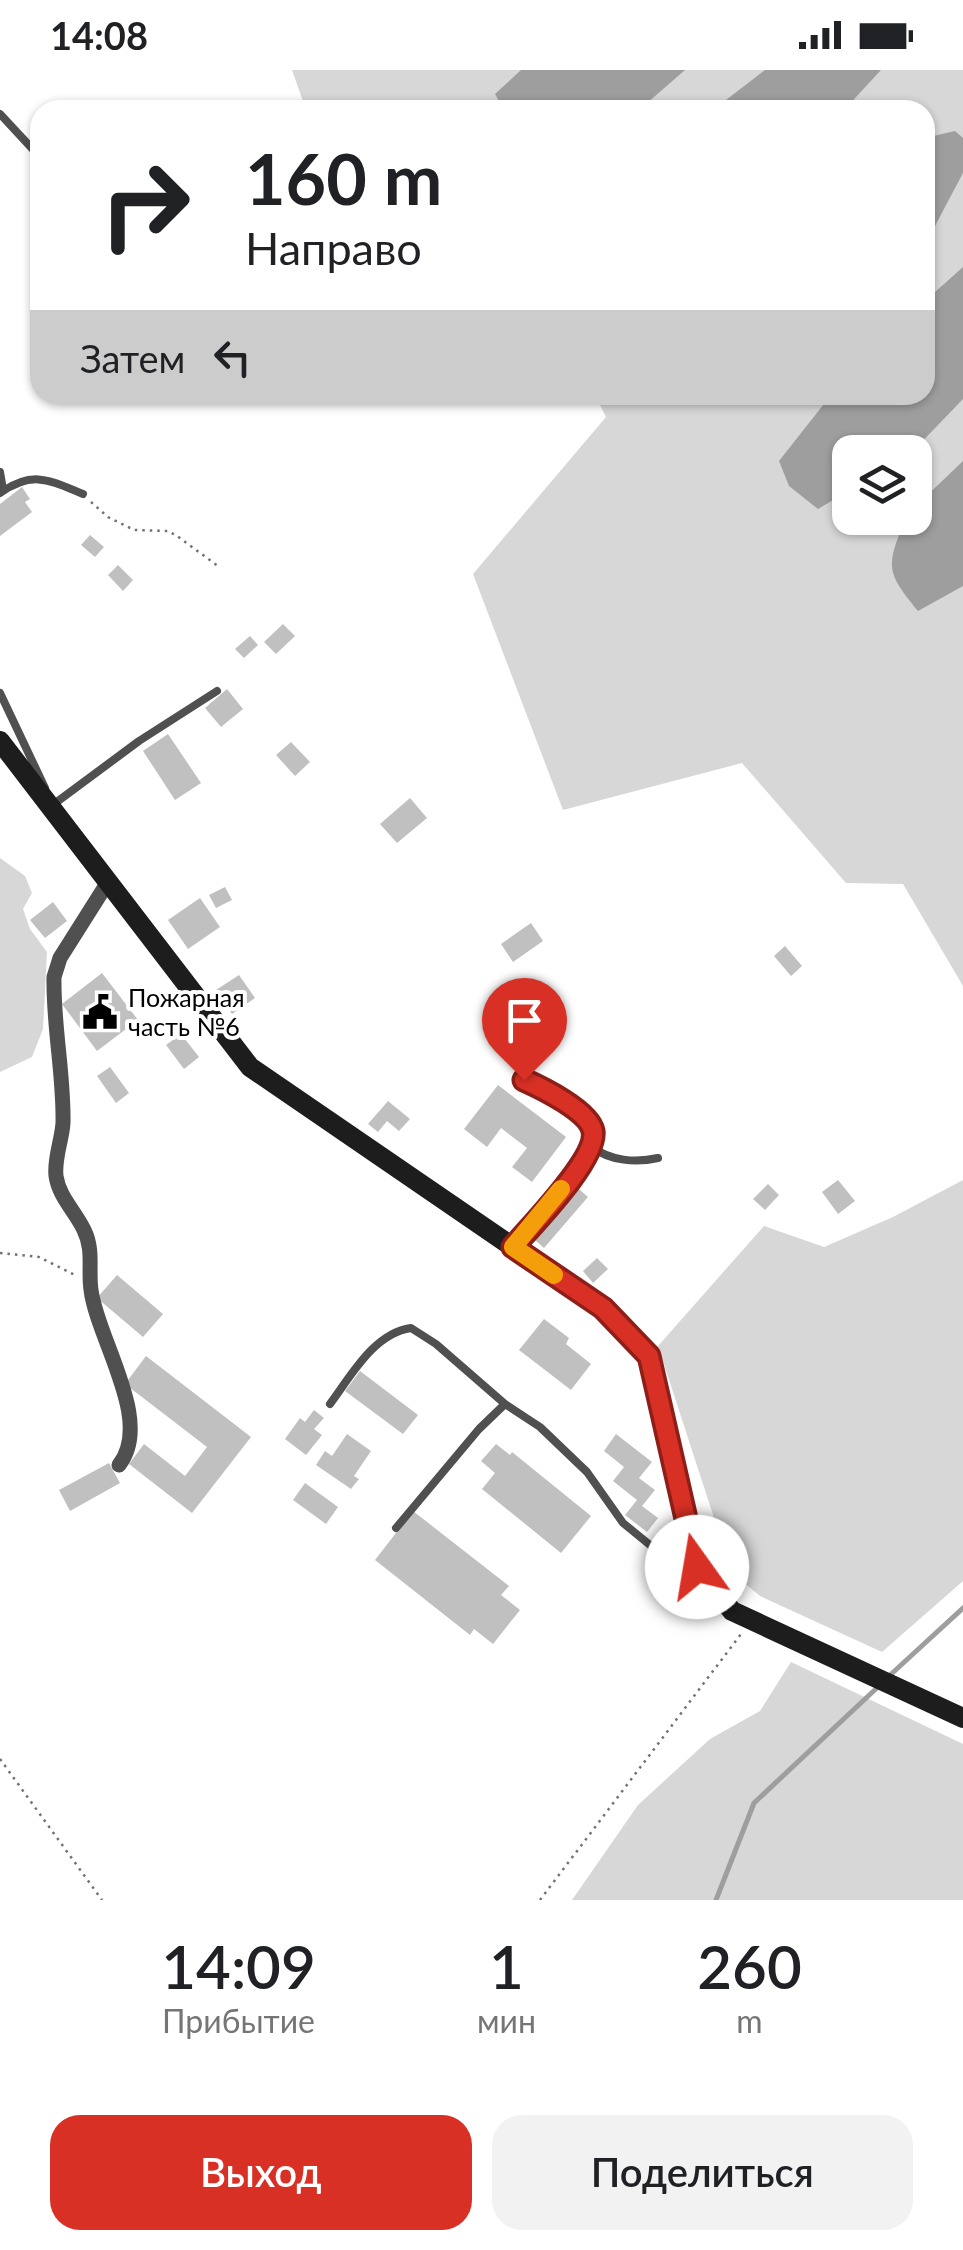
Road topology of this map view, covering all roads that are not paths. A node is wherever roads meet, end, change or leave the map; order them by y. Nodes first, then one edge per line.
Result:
1 (0, 114) edge
2 (30, 146) edge
3 (0, 472) edge
4 (2, 491) edge
5 (82, 494) road end
6 (216, 691) dead end
7 (0, 693) edge
8 (0, 741) edge
9 (50, 807) junction
10 (108, 882) junction
11 (524, 1080) dead end
12 (592, 1147) junction
13 (658, 1158) dead end
14 (513, 1247) junction
15 (330, 1404) dead end
16 (506, 1404) junction
17 (119, 1465) dead end
18 (396, 1528) dead end
19 (742, 1616) junction
20 (963, 1718) edge

1 - 2 lane
3 - 4 lane
4 - 5 lane
6 - 9 lane
7 - 9 lane
8 - 9 street
9 - 10 street
10 - 14 street
10 - 17 street
11 - 12 lane
12 - 13 lane
12 - 14 lane
14 - 19 street
15 - 16 lane
16 - 18 lane
16 - 19 lane
19 - 20 street

